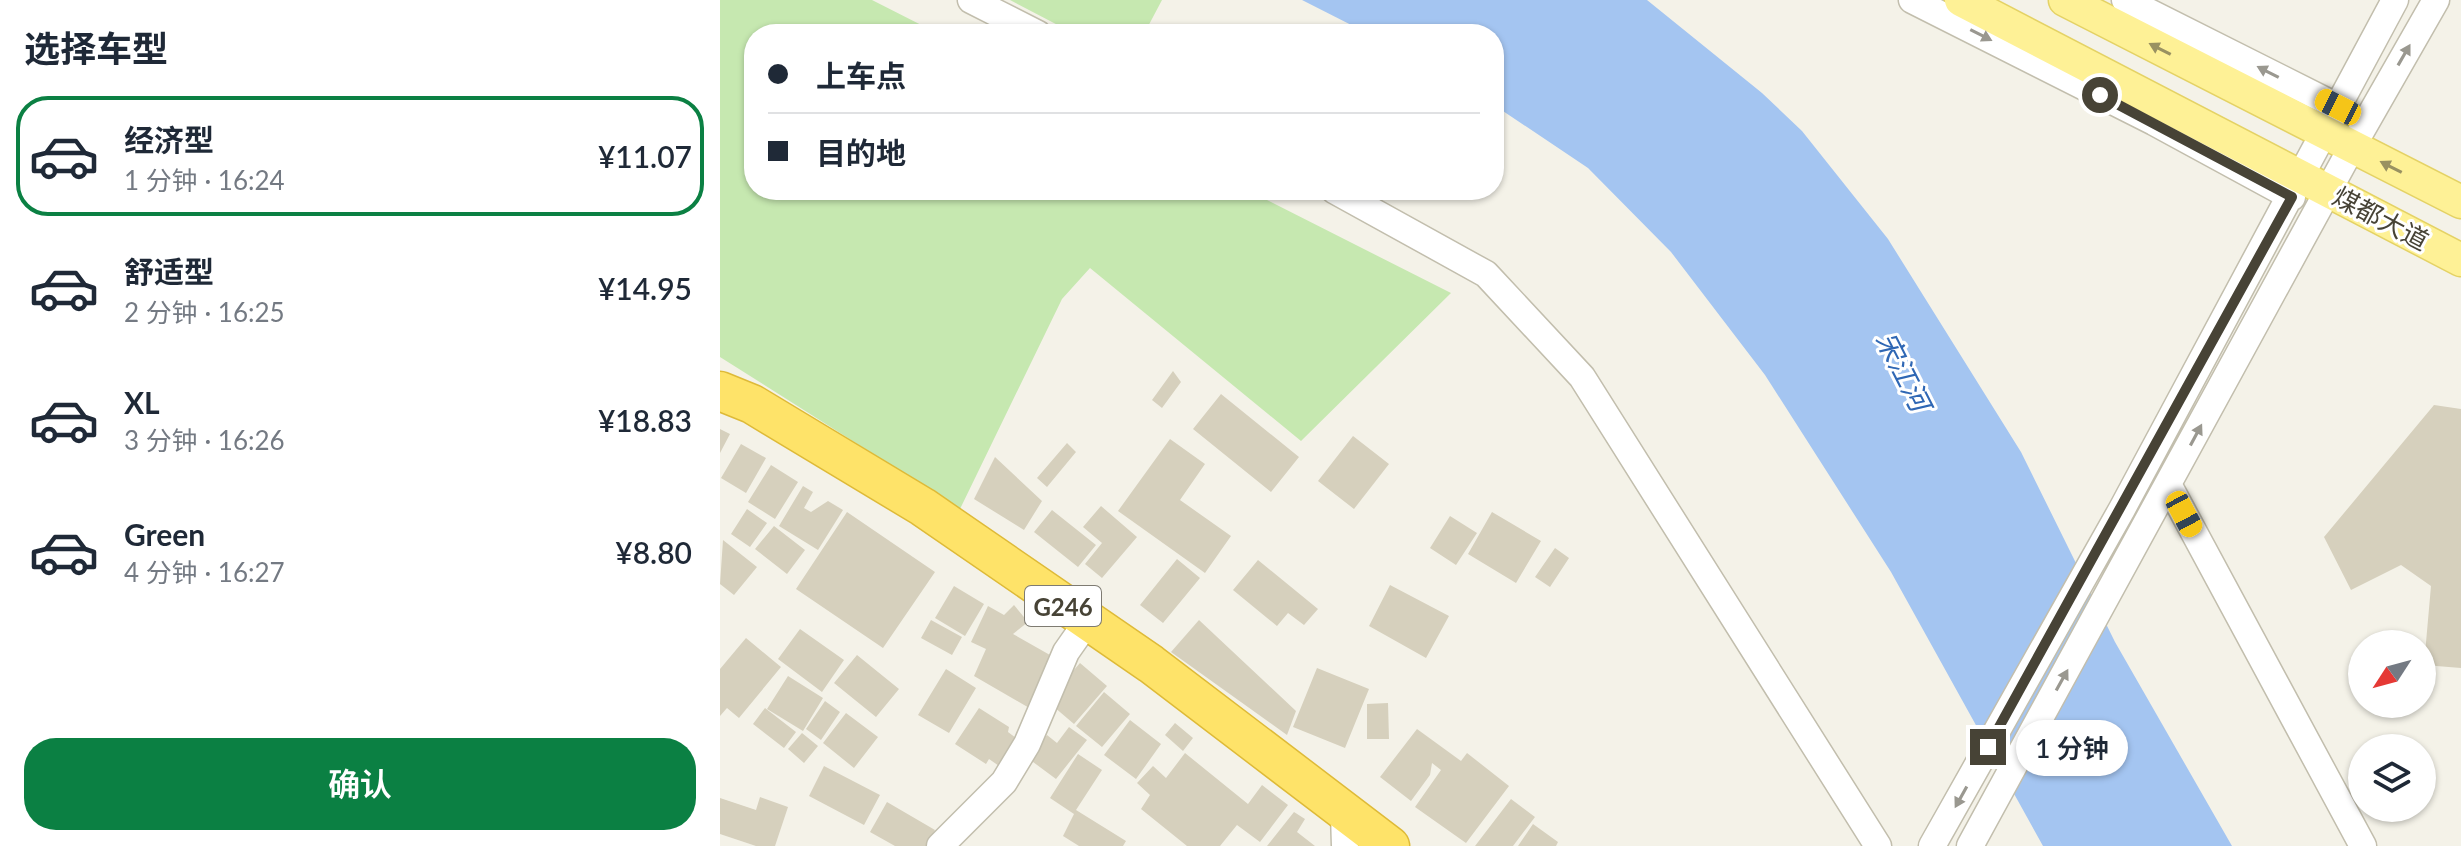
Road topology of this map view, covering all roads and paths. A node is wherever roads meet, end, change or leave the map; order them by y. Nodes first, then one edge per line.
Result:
1 (971, 0) edge
2 (1912, 0) edge
3 (1961, 0) edge
4 (2065, 0) edge
5 (2125, 0) edge
6 (2395, 0) edge
7 (2436, 0) edge
8 (1018, 24) edge
9 (2338, 129) junction
10 (2308, 188) junction
11 (1352, 200) edge
12 (2461, 202) edge
13 (2461, 260) edge
14 (720, 391) edge
15 (2173, 478) junction
16 (1087, 622) junction
17 (2348, 784) edge
18 (2370, 822) edge
19 (1344, 830) edge
20 (1938, 836) edge
21 (940, 846) edge
22 (1390, 846) edge
23 (1878, 846) edge
24 (1970, 846) edge
25 (2363, 846) edge
26 (2383, 846) edge

1 - 8 street
2 -> 10 street
3 - 10 main road, 煤都大道
9 -> 4 main road, 煤都大道
9 -> 5 street
6 - 9 street
9 -> 7 street
9 - 10 street
12 -> 9 main road, 煤都大道
10 - 13 main road, 煤都大道
15 -> 10 street
10 -> 20 street
11 - 23 street
14 - 16 highway, G246
15 - 17 street
24 -> 15 street
15 - 25 street
16 - 19 highway, G246
16 - 21 street
18 - 26 street
19 - 22 highway, G246

